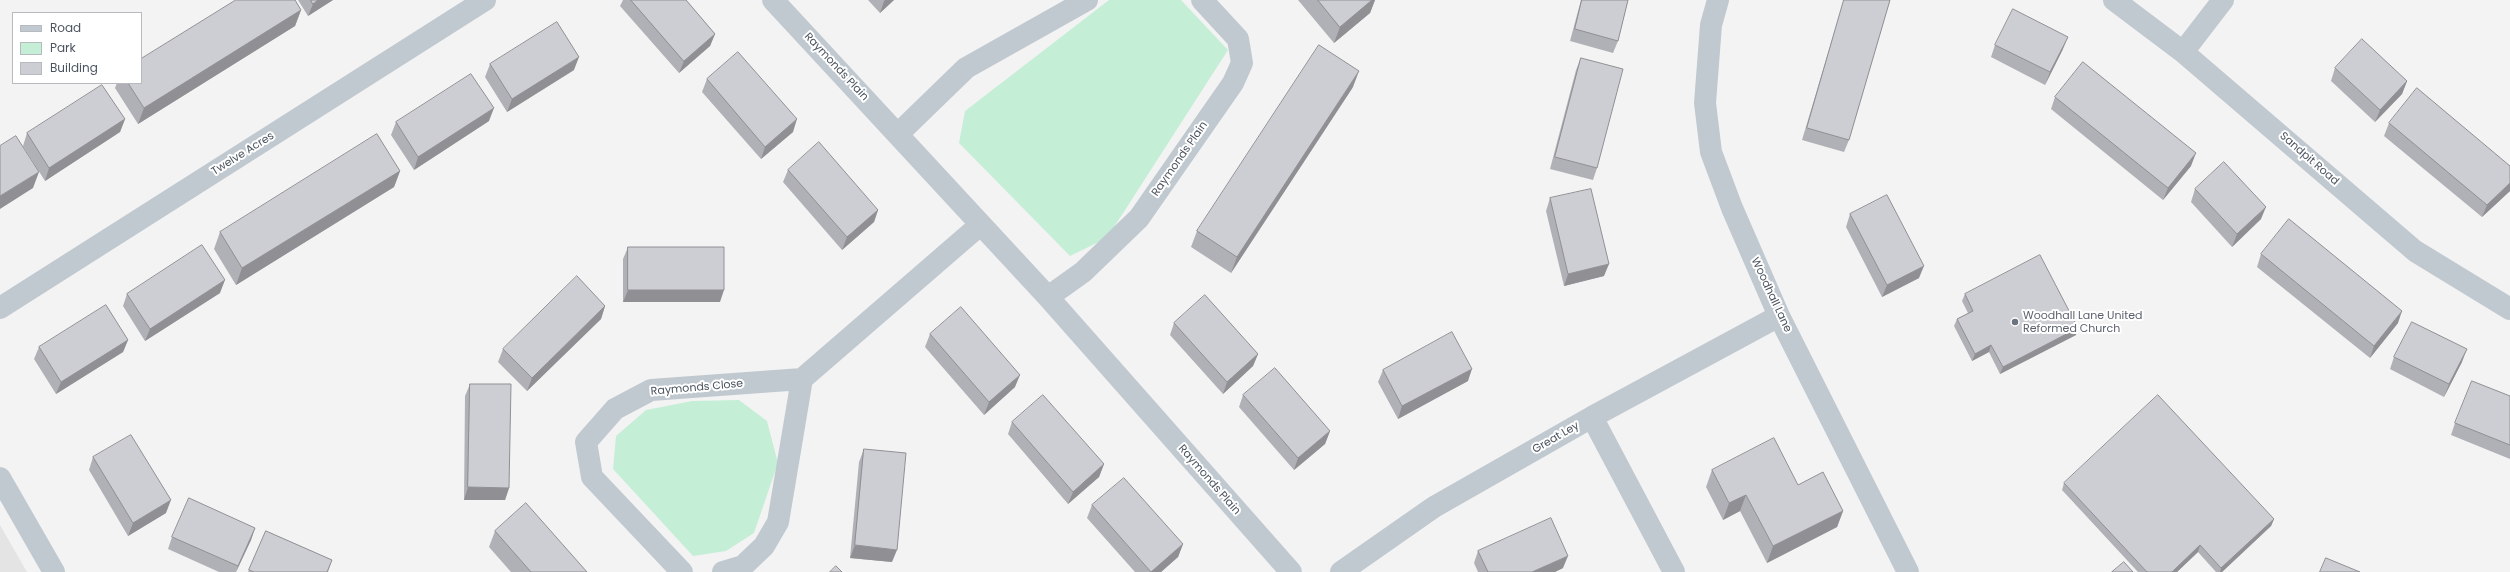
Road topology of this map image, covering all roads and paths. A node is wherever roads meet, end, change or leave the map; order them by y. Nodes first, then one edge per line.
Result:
1 (486, 0) edge
2 (774, 0) edge
3 (1086, 0) edge
4 (1202, 0) edge
5 (1718, 0) edge
6 (2114, 0) edge
7 (2223, 0) edge
8 (2183, 52) junction
9 (899, 134) junction
10 (980, 225) junction
11 (1048, 297) junction
12 (0, 308) edge
13 (2510, 310) edge
14 (1779, 316) junction
15 (802, 379) junction
16 (1592, 417) junction
17 (0, 478) edge
18 (54, 572) edge
19 (682, 572) edge
20 (723, 572) edge
21 (1291, 572) edge
22 (1341, 572) edge
23 (1674, 572) edge
24 (1908, 572) edge

1 - 12 street, Twelve Acres
2 - 9 street, Raymonds Plain
3 - 9 street
4 - 11 street, Raymonds Plain
5 - 14 street, Woodhall Lane
6 - 8 street, Sandpit Road
7 - 8 street
8 - 13 street, Sandpit Road
9 - 10 street, Raymonds Plain
10 - 11 street, Raymonds Plain
10 - 15 street
11 - 21 street, Raymonds Plain
14 - 16 street, Great Ley
14 - 24 street, Woodhall Lane
15 - 19 street, Raymonds Close
15 - 20 street
16 - 22 street, Great Ley
16 - 23 street
17 - 18 street

